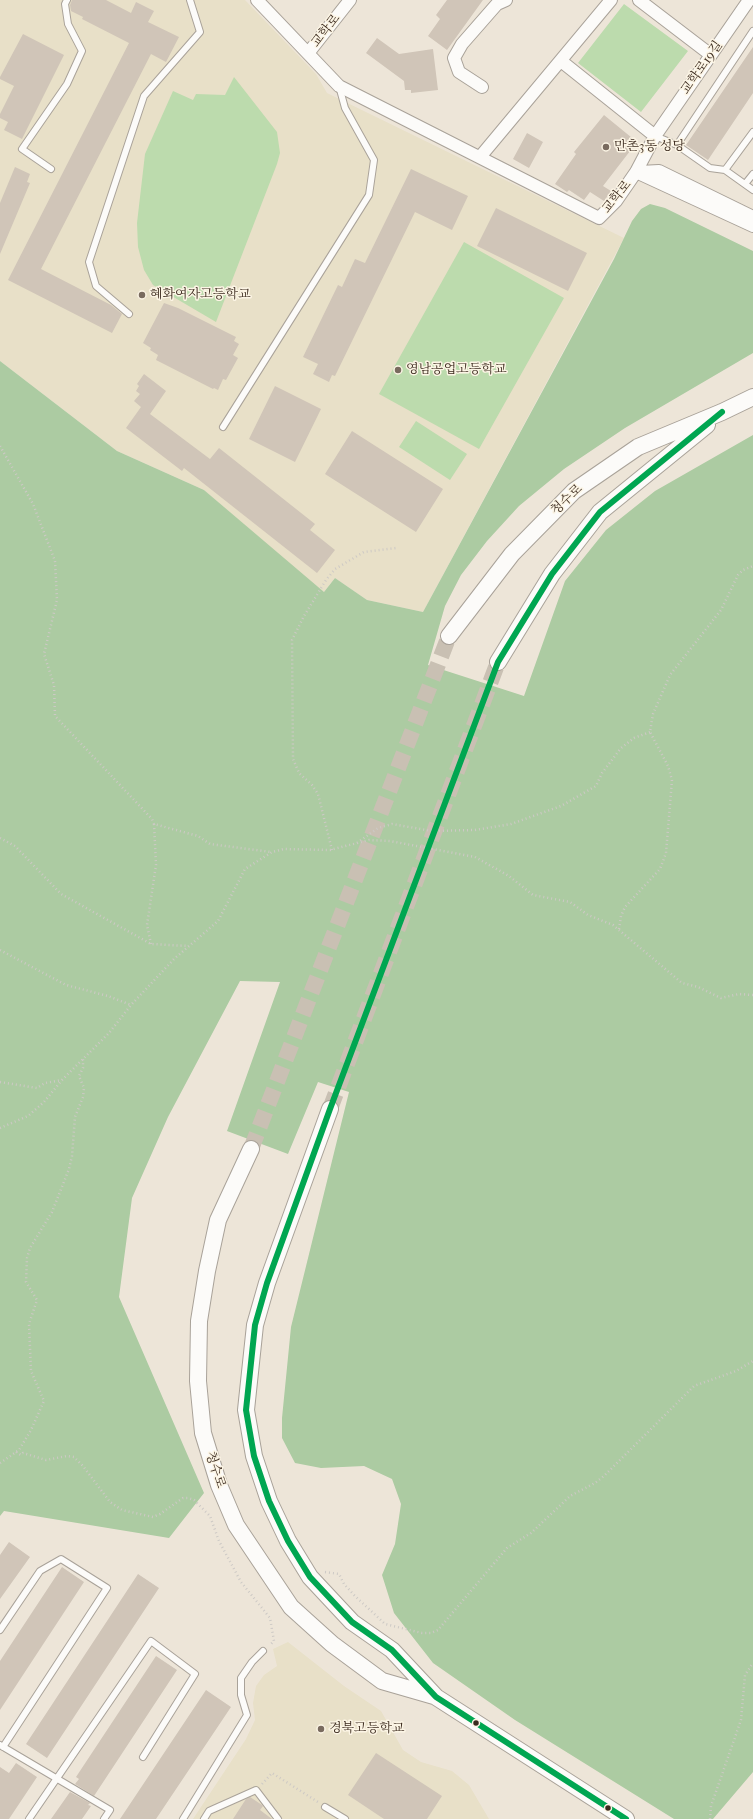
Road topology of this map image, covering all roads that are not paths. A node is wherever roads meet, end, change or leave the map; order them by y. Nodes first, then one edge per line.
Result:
1 (67, 0) edge
2 (190, 0) edge
3 (257, 0) edge
4 (350, 0) edge
5 (506, 0) edge
6 (611, 0) edge
7 (639, 0) edge
8 (749, 0) edge
9 (753, 31) edge
10 (309, 52) junction
11 (711, 55) junction
12 (561, 61) junction
13 (339, 86) junction
14 (482, 87) dead end
15 (753, 132) edge
16 (655, 136) junction
17 (677, 145) junction
18 (480, 157) junction
19 (51, 168) dead end
20 (725, 170) junction
21 (636, 172) junction
22 (753, 174) edge
23 (745, 184) junction
24 (753, 190) edge
25 (753, 217) edge
26 (753, 226) edge
27 (129, 314) dead end
28 (753, 397) edge
29 (722, 412) junction
30 (223, 426) dead end
31 (449, 636) tunnel mouth
32 (498, 662) tunnel mouth
33 (330, 1109) tunnel mouth
34 (251, 1149) tunnel mouth
35 (0, 1630) edge
36 (263, 1651) road end
37 (436, 1697) junction
38 (1, 1746) edge
39 (143, 1758) dead end
40 (57, 1778) junction
41 (325, 1807) road end
42 (30, 1819) edge
43 (104, 1819) edge
44 (183, 1819) edge
45 (204, 1819) edge
46 (278, 1819) edge
47 (345, 1819) edge
48 (626, 1819) edge

1 - 19 lane
2 - 27 lane
3 - 10 street
4 - 10 street, 교학로
5 - 14 street
6 - 12 street
7 - 11 street
8 - 11 street, 교학로19길
9 - 17 lane
10 - 13 street, 교학로
11 - 16 street, 교학로19길
12 - 16 street
12 - 18 street
13 - 18 street, 교학로
13 - 30 lane
15 - 20 lane
16 - 17 lane
16 - 21 street, 교학로19길
17 - 20 lane
18 - 21 street, 교학로
20 - 23 lane
21 - 25 street
21 - 26 street, 교학로
22 - 23 lane
23 - 24 lane
28 - 29 main road, 청수로
29 - 31 main road, 청수로
29 - 32 main road, 청수로
33 - 37 main road, 청수로
34 - 37 main road, 청수로
35 - 38 lane
36 - 44 lane
37 - 48 main road, 청수로
38 - 40 lane
39 - 40 lane
40 - 42 lane
40 - 43 lane
41 - 47 lane
45 - 46 lane

